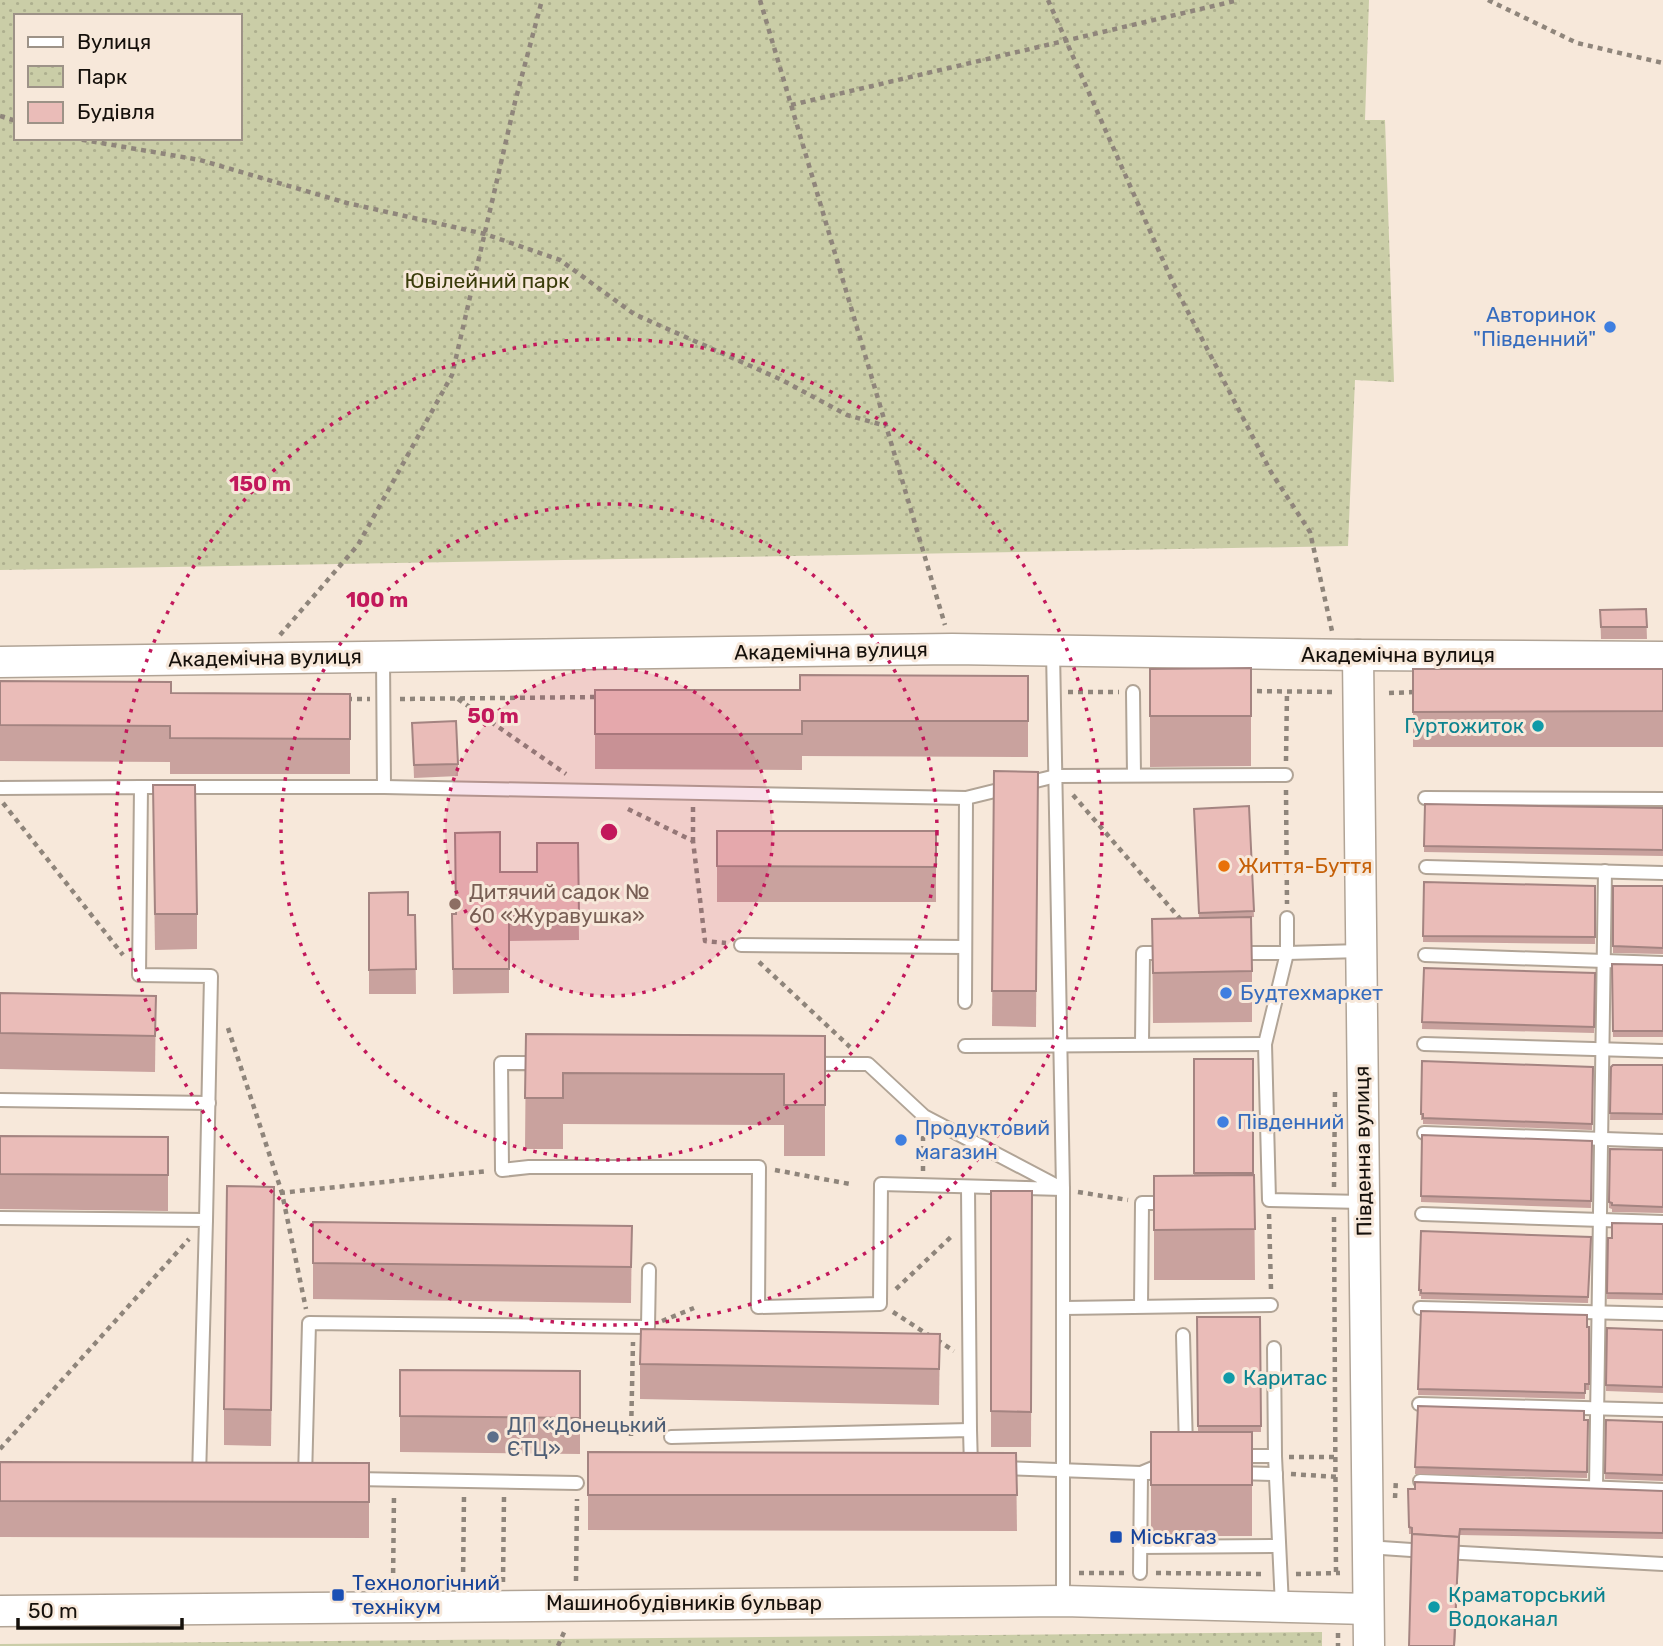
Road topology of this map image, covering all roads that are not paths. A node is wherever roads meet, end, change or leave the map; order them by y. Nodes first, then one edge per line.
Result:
1 (1053, 651) junction
2 (1347, 655) junction
3 (383, 657) junction
4 (1663, 657) edge
5 (0, 662) edge
6 (1133, 692) road end
7 (1134, 775) junction
8 (1286, 775) road end
9 (1056, 776) junction
10 (141, 787) junction
11 (384, 787) junction
12 (0, 788) edge
13 (966, 798) junction
14 (1425, 798) dead end
15 (1663, 799) edge
16 (1426, 867) dead end
17 (1605, 871) junction
18 (1663, 873) edge
19 (1287, 918) road end
20 (740, 945) road end
21 (965, 947) junction
22 (1361, 951) junction
23 (1183, 953) edge
24 (1223, 953) edge
25 (1287, 953) junction
26 (1425, 955) dead end
27 (1603, 962) junction
28 (1663, 963) edge
29 (965, 1002) dead end
30 (1142, 1043) junction
31 (1060, 1044) junction
32 (1265, 1044) junction
33 (1424, 1044) dead end
34 (965, 1046) dead end
35 (1602, 1050) junction
36 (1663, 1051) edge
37 (0, 1100) edge
38 (209, 1103) junction
39 (1424, 1133) edge
40 (1602, 1140) junction
41 (1663, 1141) edge
42 (968, 1187) junction
43 (1063, 1189) junction
44 (1364, 1202) junction
45 (1183, 1203) edge
46 (1422, 1213) dead end
47 (0, 1218) edge
48 (206, 1220) junction
49 (1601, 1220) junction
50 (1663, 1222) edge
51 (649, 1270) dead end
52 (1271, 1305) road end
53 (1141, 1306) junction
54 (1064, 1308) junction
55 (1420, 1308) edge
56 (1600, 1312) junction
57 (1663, 1314) edge
58 (1183, 1335) dead end
59 (1274, 1348) dead end
60 (1419, 1404) edge
61 (1597, 1409) junction
62 (1663, 1410) edge
63 (970, 1430) junction
64 (671, 1437) dead end
65 (1224, 1455) edge
66 (1275, 1457) junction
67 (1064, 1471) junction
68 (1141, 1473) junction
69 (1168, 1473) edge
70 (1222, 1473) edge
71 (1276, 1474) junction
72 (199, 1478) edge
73 (305, 1478) edge
74 (343, 1479) edge
75 (1420, 1481) edge
76 (577, 1483) road end
77 (1596, 1487) junction
78 (1663, 1490) edge
79 (1279, 1546) junction
80 (1140, 1547) junction
81 (1367, 1547) junction
82 (1663, 1564) edge
83 (1140, 1573) road end
84 (1063, 1587) junction
85 (1282, 1606) junction
86 (1368, 1608) junction
87 (0, 1611) edge
88 (1369, 1646) edge

1 - 2 street, Академічна вулиця
1 - 3 street, Академічна вулиця
1 - 9 lane
2 - 4 street, Академічна вулиця
2 - 22 street, Південна вулиця
3 - 5 street, Академічна вулиця
3 - 11 lane
6 - 7 lane
7 - 8 lane
7 - 9 lane
9 - 13 lane
9 - 31 lane
10 - 11 lane
10 - 12 lane
10 - 38 lane
11 - 13 lane
13 - 21 lane
14 - 15 lane
16 - 17 lane
17 - 18 lane
17 - 27 lane
19 - 25 lane
20 - 21 lane
21 - 29 lane
22 - 25 lane
22 - 44 street, Південна вулиця
23 - 30 lane
24 - 25 lane
25 - 32 lane
26 - 27 lane
27 - 28 lane
27 - 35 lane
30 - 31 lane
30 - 32 lane
31 - 34 lane
31 - 43 lane
32 - 44 lane
33 - 35 lane
35 - 36 lane
35 - 40 lane
37 - 38 lane
38 - 48 lane
39 - 40 lane
40 - 41 lane
40 - 49 lane
42 - 43 lane
42 - 43 lane
42 - 63 lane
43 - 54 lane
44 - 81 street, Південна вулиця
45 - 53 lane
46 - 49 lane
47 - 48 lane
48 - 72 lane
49 - 50 lane
49 - 56 lane
51 - 73 lane
52 - 53 lane
53 - 54 lane
54 - 67 lane
55 - 56 lane
56 - 57 lane
56 - 61 lane
58 - 68 lane
59 - 66 lane
60 - 61 lane
61 - 62 lane
61 - 77 lane
63 - 64 lane
63 - 67 lane
65 - 66 lane
66 - 71 lane
67 - 68 lane
67 - 84 lane
68 - 69 lane
68 - 80 lane
70 - 71 lane
71 - 79 lane
74 - 76 lane
75 - 77 lane
77 - 78 lane
79 - 80 lane
79 - 85 lane
80 - 83 lane
81 - 82 lane
81 - 86 street, Південна вулиця
84 - 85 street, Машинобудівників бульвар
84 - 87 street, Машинобудівників бульвар
85 - 86 street, Машинобудівників бульвар
86 - 88 street, Південна вулиця

